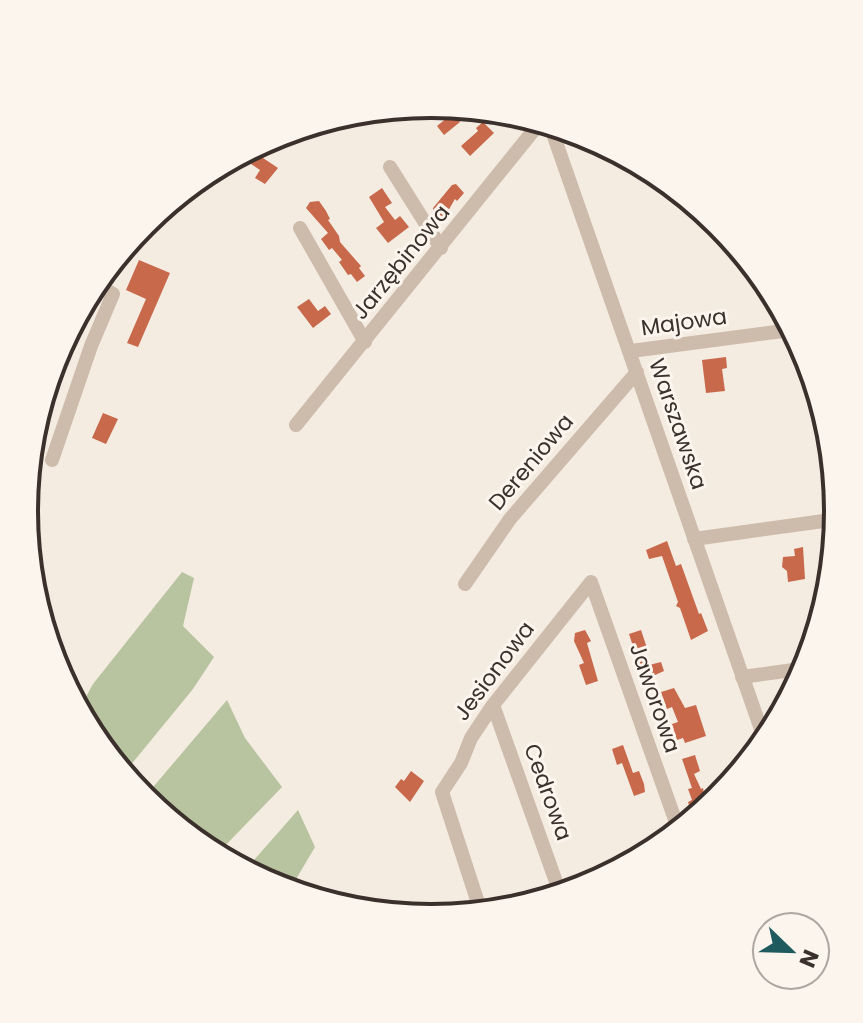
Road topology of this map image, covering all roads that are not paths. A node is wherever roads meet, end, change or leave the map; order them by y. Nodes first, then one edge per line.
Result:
1 (533, 131) edge
2 (555, 138) edge
3 (390, 167) dead end
4 (300, 228) dead end
5 (441, 248) junction
6 (106, 290) edge
7 (781, 331) edge
8 (365, 342) junction
9 (631, 351) junction
10 (637, 372) junction
11 (296, 425) dead end
12 (52, 460) dead end
13 (825, 521) edge
14 (694, 539) junction
15 (591, 582) joint
16 (465, 584) dead end
17 (791, 670) edge
18 (742, 677) junction
19 (493, 705) junction
20 (760, 728) edge
21 (675, 820) edge
22 (557, 884) edge
23 (478, 902) edge

1 - 5 street, Jarzębinowa
2 - 9 street, Warszawska
3 - 5 street
4 - 8 street
5 - 8 street, Jarzębinowa
6 - 12 street
7 - 9 street, Majowa
8 - 11 street, Jarzębinowa
9 - 10 street, Warszawska
10 - 14 street, Warszawska
10 - 16 street, Dereniowa
13 - 14 street
14 - 18 street, Warszawska
15 - 19 street, Jesionowa
15 - 21 street, Jaworowa
17 - 18 street
18 - 20 street, Warszawska
19 - 22 street, Cedrowa
19 - 23 street, Jesionowa

